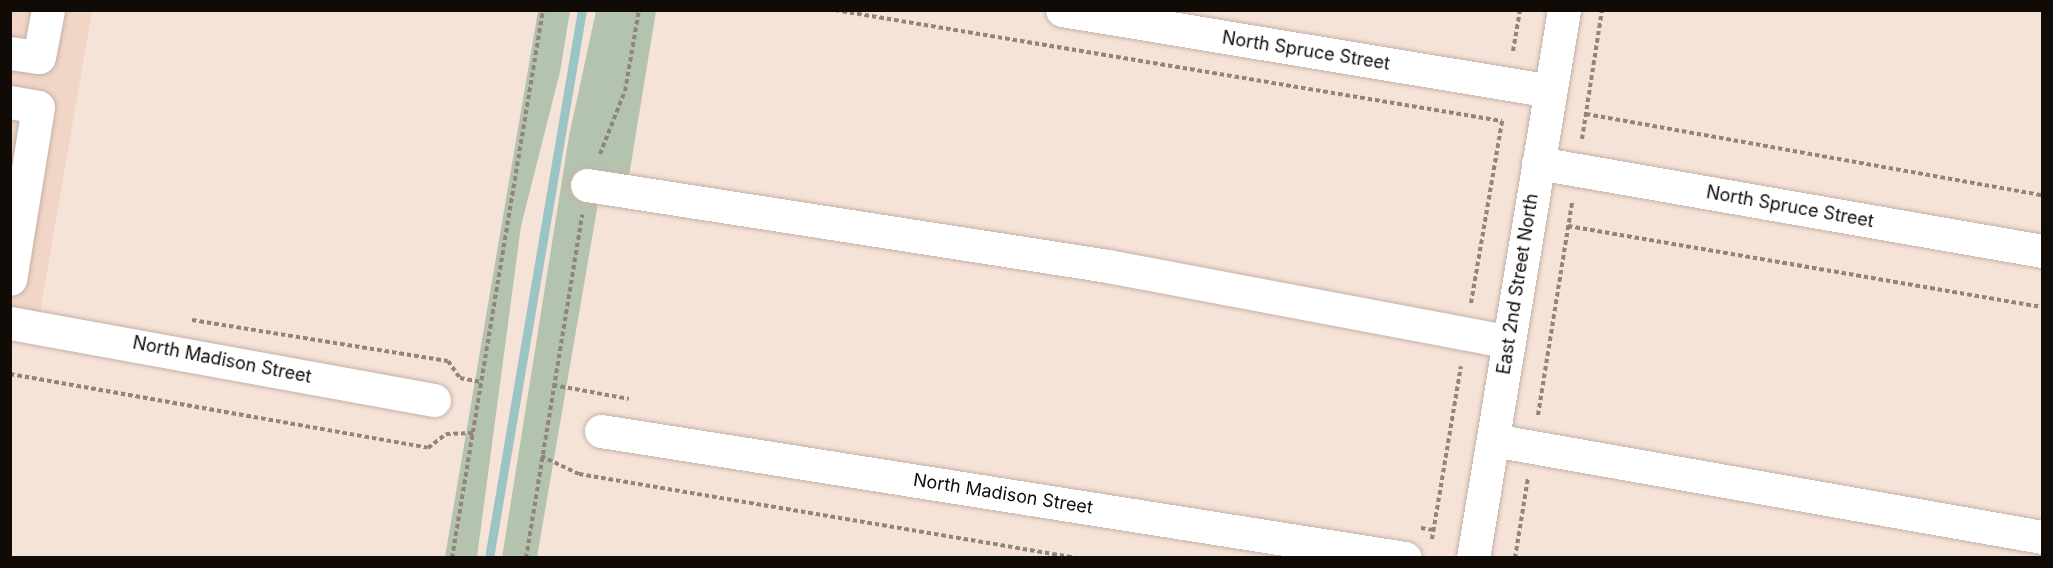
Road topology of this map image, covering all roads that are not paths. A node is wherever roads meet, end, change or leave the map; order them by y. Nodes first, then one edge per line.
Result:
1 (48, 10) edge
2 (1062, 10) edge
3 (1564, 10) edge
4 (10, 53) edge
5 (1550, 91) junction
6 (10, 102) edge
7 (1538, 163) junction
8 (587, 185) road end
9 (2043, 251) edge
10 (10, 279) edge
11 (10, 323) edge
12 (1509, 342) junction
13 (434, 400) dead end
14 (601, 431) dead end
15 (1492, 440) junction
16 (2043, 537) edge
17 (1418, 553) edge
18 (1473, 558) edge

1 - 4 street
2 - 5 street, North Spruce Street
3 - 5 street, East 2nd Street North
5 - 7 street, East 2nd Street North
6 - 10 street
7 - 9 street, North Spruce Street
7 - 12 street, East 2nd Street North
8 - 12 street
11 - 13 street, North Madison Street
12 - 15 street, East 2nd Street North
14 - 17 street, North Madison Street
15 - 16 street
15 - 18 street, East 2nd Street North

